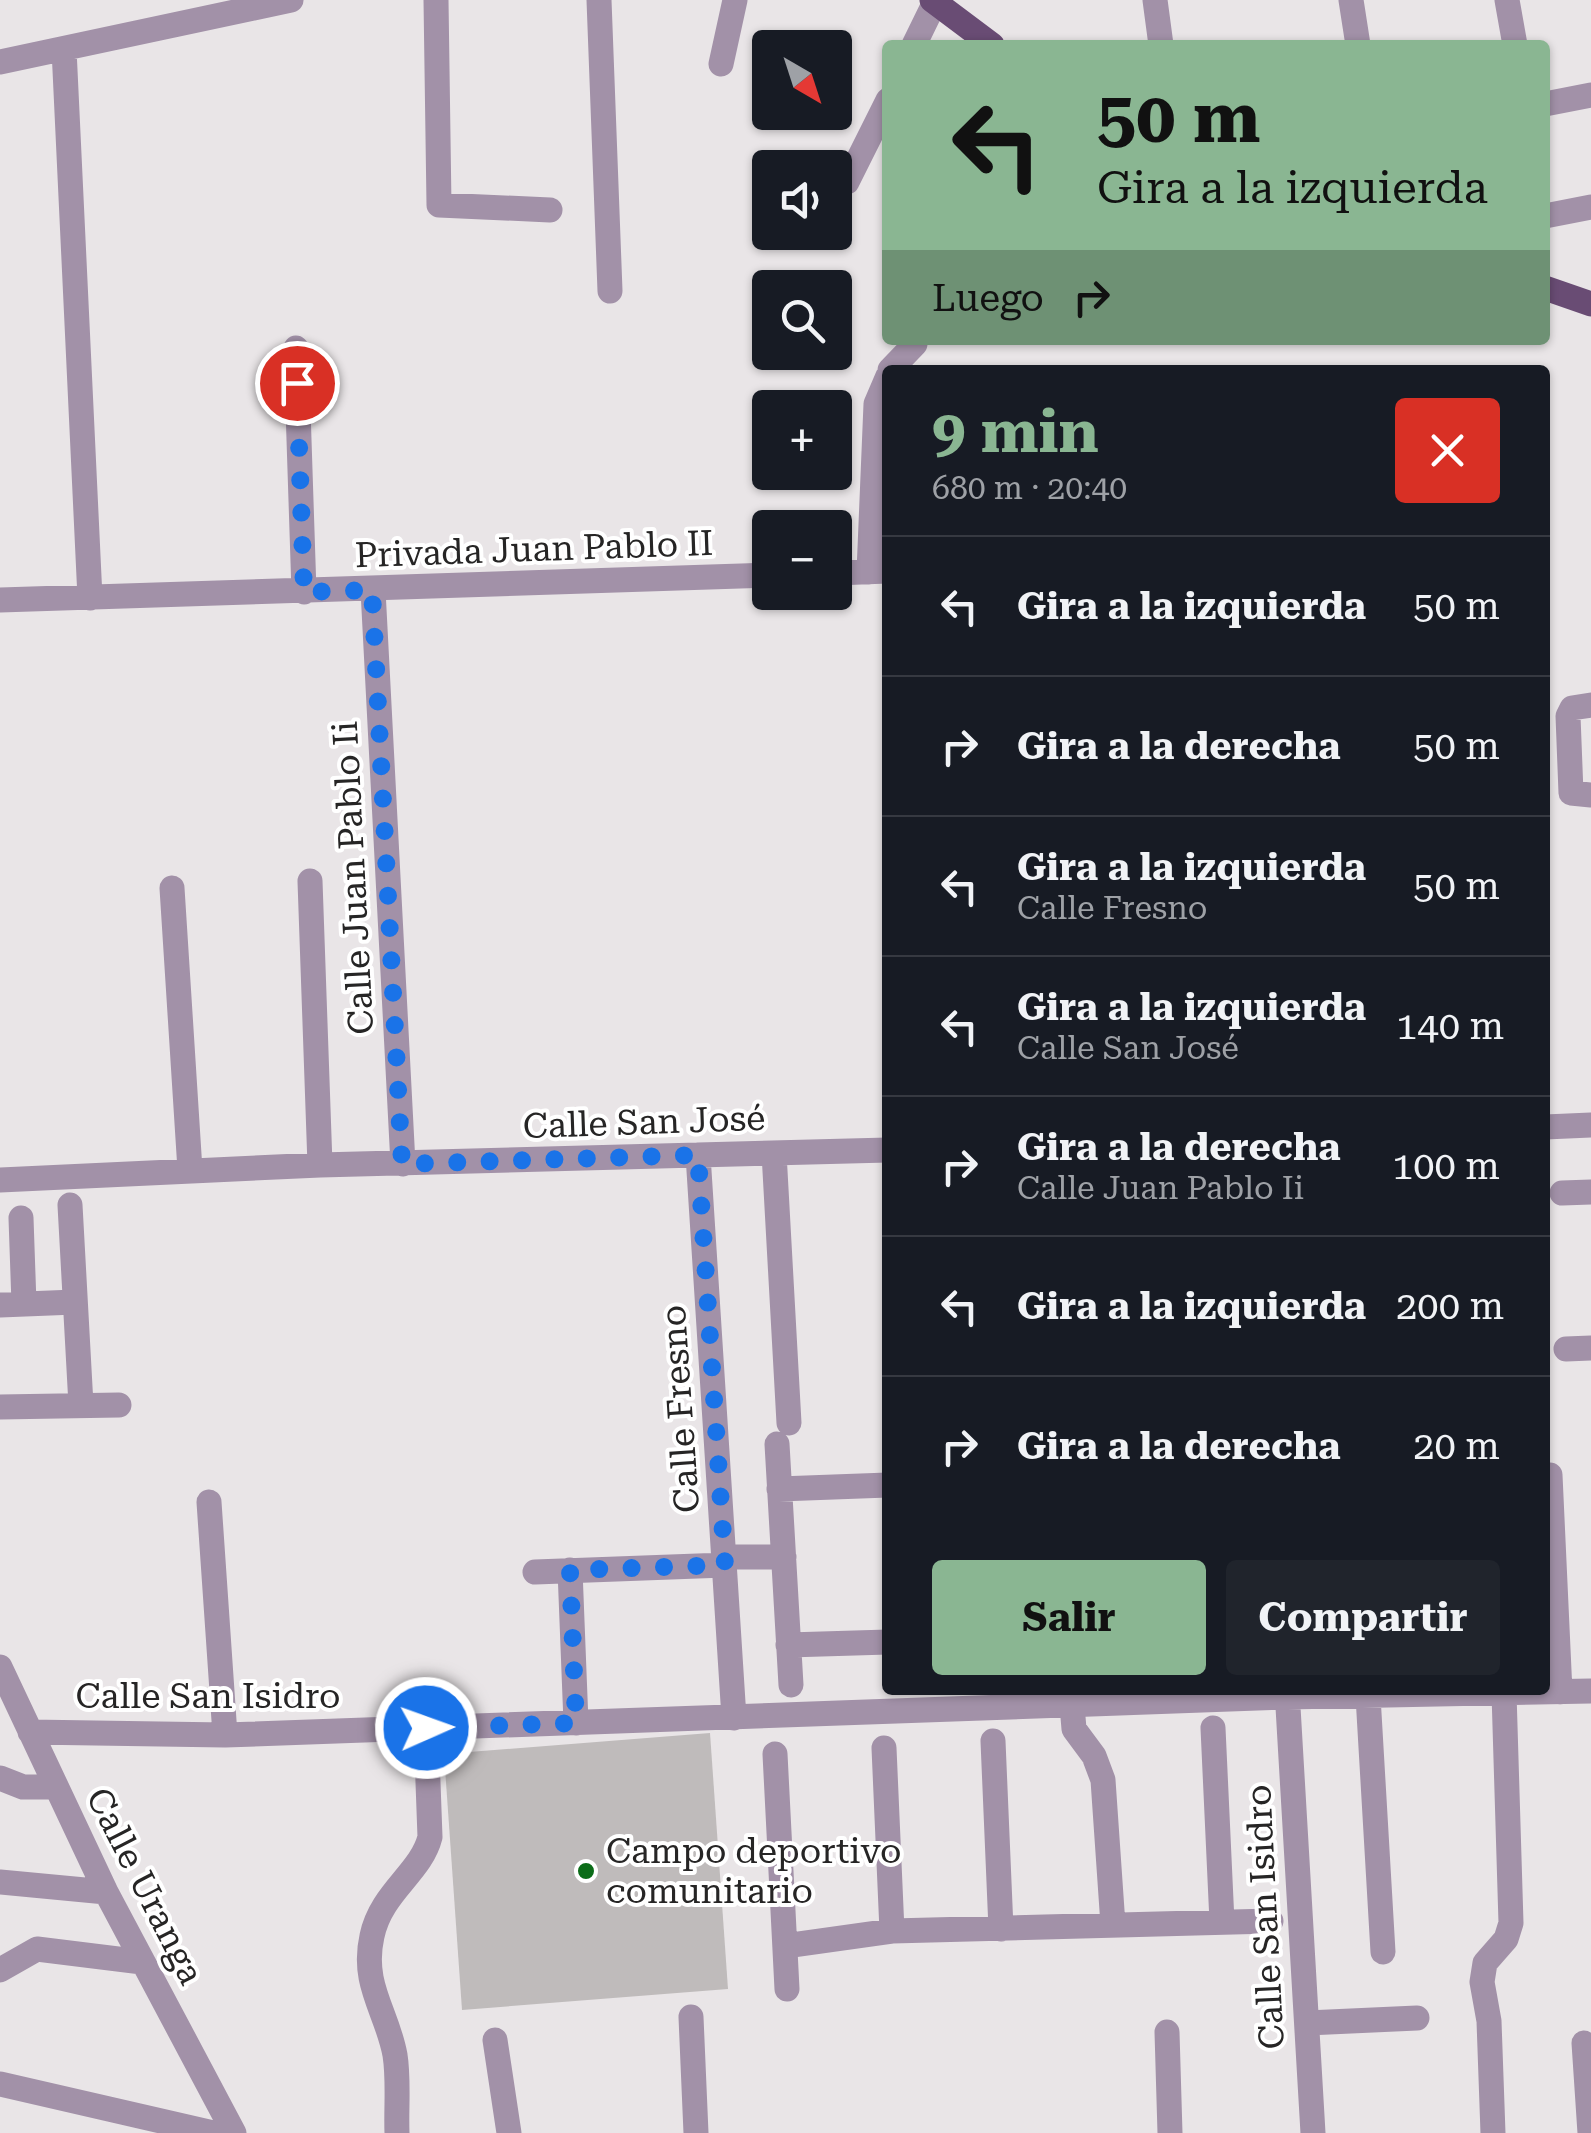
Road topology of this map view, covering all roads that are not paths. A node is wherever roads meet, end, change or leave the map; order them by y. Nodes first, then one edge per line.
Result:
1 (291, 0) edge
2 (436, 0) edge
3 (599, 0) edge
4 (736, 0) edge
5 (1155, 0) edge
6 (1351, 0) edge
7 (1507, 0) edge
8 (934, 1) edge
9 (916, 40) edge
10 (985, 40) edge
11 (1160, 40) edge
12 (1357, 40) edge
13 (1513, 40) edge
14 (64, 49) junction
15 (0, 62) edge
16 (721, 64) dead end
17 (1591, 95) edge
18 (1550, 103) edge
19 (882, 112) edge
20 (852, 174) edge
21 (1591, 208) edge
22 (550, 210) dead end
23 (1550, 215) edge
24 (1550, 290) edge
25 (610, 291) dead end
26 (1591, 304) edge
27 (915, 345) edge
28 (296, 348) dead end
29 (896, 365) edge
30 (882, 390) edge
31 (878, 571) edge
32 (852, 572) edge
33 (752, 576) edge
34 (372, 590) junction
35 (304, 592) junction
36 (90, 598) junction
37 (0, 600) edge
38 (1591, 705) edge
39 (1591, 796) edge
40 (310, 881) dead end
41 (172, 888) dead end
42 (1591, 1125) edge
43 (1550, 1127) edge
44 (882, 1150) edge
45 (774, 1153) junction
46 (698, 1155) junction
47 (402, 1164) junction
48 (320, 1165) junction
49 (190, 1170) junction
50 (0, 1180) edge
51 (1591, 1192) edge
52 (1562, 1193) dead end
53 (70, 1205) dead end
54 (21, 1218) dead end
55 (75, 1302) junction
56 (12, 1304) edge
57 (120, 1404) dead end
58 (82, 1406) junction
59 (0, 1407) edge
60 (1550, 1475) dead end
61 (882, 1484) edge
62 (780, 1489) junction
63 (209, 1502) dead end
64 (725, 1565) junction
65 (784, 1565) junction
66 (570, 1570) junction
67 (535, 1572) dead end
68 (882, 1642) edge
69 (788, 1645) junction
70 (0, 1667) edge
71 (791, 1685) dead end
72 (1591, 1690) edge
73 (1550, 1692) edge
74 (1560, 1692) junction
75 (1268, 1695) edge
76 (1287, 1695) edge
77 (1378, 1695) edge
78 (1504, 1695) edge
79 (1083, 1705) junction
80 (734, 1718) junction
81 (576, 1723) junction
82 (426, 1728) junction
83 (1214, 1728) dead end
84 (30, 1732) junction
85 (224, 1735) junction
86 (993, 1742) dead end
87 (884, 1748) dead end
88 (776, 1754) dead end
89 (4, 1778) edge
90 (51, 1778) junction
91 (0, 1882) edge
92 (106, 1892) junction
93 (1271, 1921) dead end
94 (1222, 1922) junction
95 (1113, 1925) junction
96 (1000, 1928) junction
97 (892, 1932) junction
98 (785, 1946) junction
99 (1383, 1952) dead end
100 (142, 1962) junction
101 (0, 1970) edge
102 (788, 1988) dead end
103 (692, 2017) dead end
104 (1417, 2018) dead end
105 (1307, 2024) junction
106 (1167, 2032) dead end
107 (495, 2040) dead end
108 (1584, 2043) dead end
109 (0, 2084) edge
110 (213, 2133) edge
111 (234, 2133) edge
112 (397, 2133) edge
113 (509, 2133) edge
114 (696, 2133) edge
115 (1170, 2133) edge
116 (1313, 2133) edge
117 (1492, 2133) edge
118 (1590, 2133) edge

1 - 14 street
2 - 22 street
3 - 25 street
4 - 16 street
5 - 11 street
6 - 12 street
7 - 13 street
8 - 9 street
8 - 10 main road
14 - 15 street
14 - 36 street
17 - 18 street
19 - 20 street
21 - 23 street
24 - 26 main road
27 - 29 street
28 - 35 street
30 - 31 street
31 - 32 street
33 - 34 street, Privada Juan Pablo II
34 - 35 street, Privada Juan Pablo II
34 - 47 street, Calle Juan Pablo Ii
35 - 36 street, Privada Juan Pablo II
36 - 37 street, Privada Juan Pablo II
38 - 39 street
40 - 48 street
41 - 49 street
42 - 43 street
44 - 45 street, Calle San José
45 - 46 street, Calle San José
45 - 62 street
46 - 47 street, Calle San José
46 - 64 street, Calle Fresno
47 - 48 street, Calle San José
48 - 49 street, Calle San José
49 - 50 street, Calle San José
51 - 52 street
53 - 55 street
54 - 56 street
55 - 56 street
55 - 58 street
57 - 58 street
58 - 59 street
60 - 74 street
61 - 62 street
62 - 65 street
63 - 85 street
64 - 65 street
64 - 66 street
64 - 80 street, Calle Fresno
65 - 69 street
66 - 67 street
66 - 81 street
68 - 69 street
69 - 71 street
70 - 84 street, Calle Uranga
72 - 74 street, Calle San Isidro
73 - 74 street, Calle San Isidro
75 - 79 street, Calle San Isidro
76 - 105 street, Calle San Isidro
77 - 99 street
78 - 117 street
79 - 80 street, Calle San Isidro
79 - 95 street
80 - 81 street, Calle San Isidro
81 - 82 street, Calle San Isidro
82 - 85 street, Calle San Isidro
82 - 112 street
83 - 94 street
84 - 85 street, Calle San Isidro
84 - 90 street, Calle Uranga
86 - 96 street
87 - 97 street
88 - 98 street
89 - 90 street
90 - 92 street, Calle Uranga
91 - 92 street
92 - 100 street, Calle Uranga
93 - 94 street
94 - 95 street
95 - 96 street
96 - 97 street
97 - 98 street
98 - 102 street
100 - 101 street
100 - 111 street, Calle Uranga
103 - 114 street
104 - 105 street
105 - 116 street, Calle San Isidro
106 - 115 street
107 - 113 street
108 - 118 street
109 - 110 street

